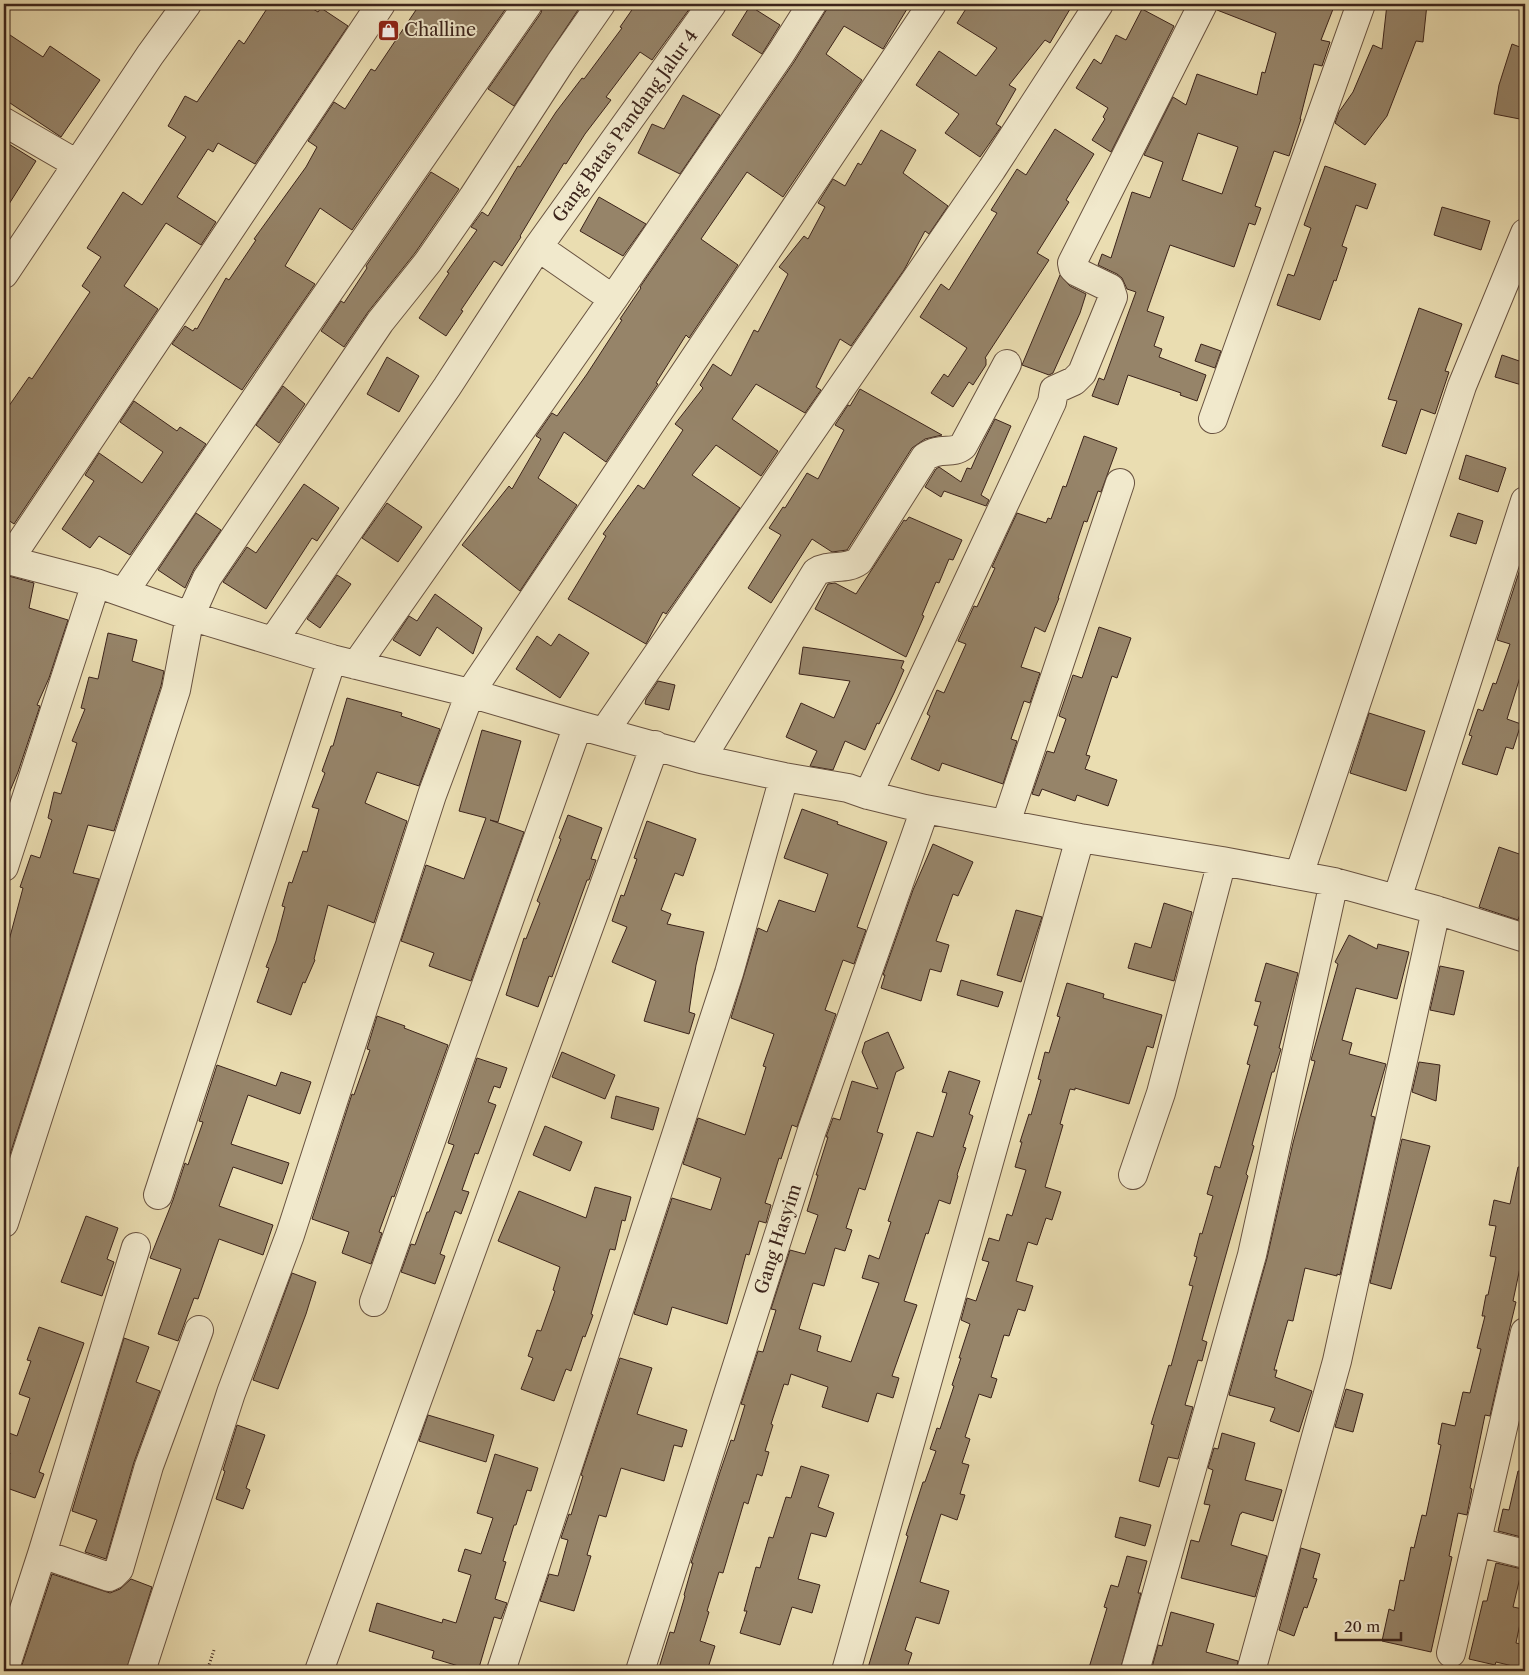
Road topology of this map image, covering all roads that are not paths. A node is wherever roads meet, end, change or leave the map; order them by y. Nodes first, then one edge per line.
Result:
1 (187, 4) edge
2 (381, 4) edge
3 (528, 4) edge
4 (601, 4) edge
5 (712, 4) edge
6 (812, 4) edge
7 (932, 4) edge
8 (1099, 4) edge
9 (1202, 4) edge
10 (1361, 4) edge
11 (4, 122) edge
12 (77, 164) junction
13 (1525, 233) edge
14 (538, 247) junction
15 (4, 274) edge
16 (613, 299) junction
17 (1007, 364) dead end
18 (1213, 419) dead end
19 (1120, 483) dead end
20 (1525, 501) edge
21 (6, 560) edge
22 (96, 583) junction
23 (124, 592) junction
24 (190, 616) junction
25 (273, 641) junction
26 (344, 662) junction
27 (470, 693) junction
28 (578, 725) junction
29 (604, 732) junction
30 (654, 745) junction
31 (701, 759) junction
32 (784, 777) junction
33 (868, 795) junction
34 (924, 809) junction
35 (1006, 823) junction
36 (1080, 838) junction
37 (1222, 861) junction
38 (4, 867) edge
39 (1299, 875) junction
40 (1334, 882) junction
41 (1397, 899) junction
42 (1436, 910) junction
43 (1525, 938) edge
44 (1133, 1175) dead end
45 (158, 1195) dead end
46 (4, 1223) edge
47 (136, 1247) dead end
48 (374, 1302) dead end
49 (198, 1330) dead end
50 (1525, 1332) edge
51 (1477, 1542) junction
52 (42, 1554) junction
53 (1525, 1554) edge
54 (1451, 1653) dead end
55 (4, 1671) edge
56 (141, 1671) edge
57 (320, 1671) edge
58 (501, 1671) edge
59 (640, 1671) edge
60 (846, 1671) edge
61 (1135, 1671) edge
62 (1251, 1671) edge

1 - 12 street
2 - 21 street
3 - 23 street
4 - 24 street
5 - 14 street, Gang Batas Pandang Jalur 4
6 - 16 street
7 - 27 street
8 - 29 street
9 - 33 street
10 - 18 street
11 - 12 street
12 - 15 street
13 - 39 street
14 - 16 street
14 - 25 street, Gang Batas Pandang Jalur 4
16 - 26 street
17 - 31 street
19 - 35 street
20 - 41 street
21 - 22 street
22 - 23 street
22 - 38 street
23 - 24 street
24 - 25 street
24 - 46 street
25 - 26 street
26 - 27 street
26 - 45 street
27 - 28 street
27 - 56 street
28 - 29 street
28 - 48 street
29 - 30 street
30 - 31 street
30 - 57 street
31 - 32 street
32 - 33 street
32 - 58 street
33 - 34 street
34 - 35 street
34 - 59 street, Gang Hasyim
35 - 36 street
36 - 37 street
36 - 60 street
37 - 39 street
37 - 44 street
39 - 40 street
40 - 41 street
40 - 61 street
41 - 42 street
42 - 43 street
42 - 62 street
47 - 52 street
49 - 52 street
50 - 51 street
51 - 53 street
51 - 54 street
52 - 55 street

